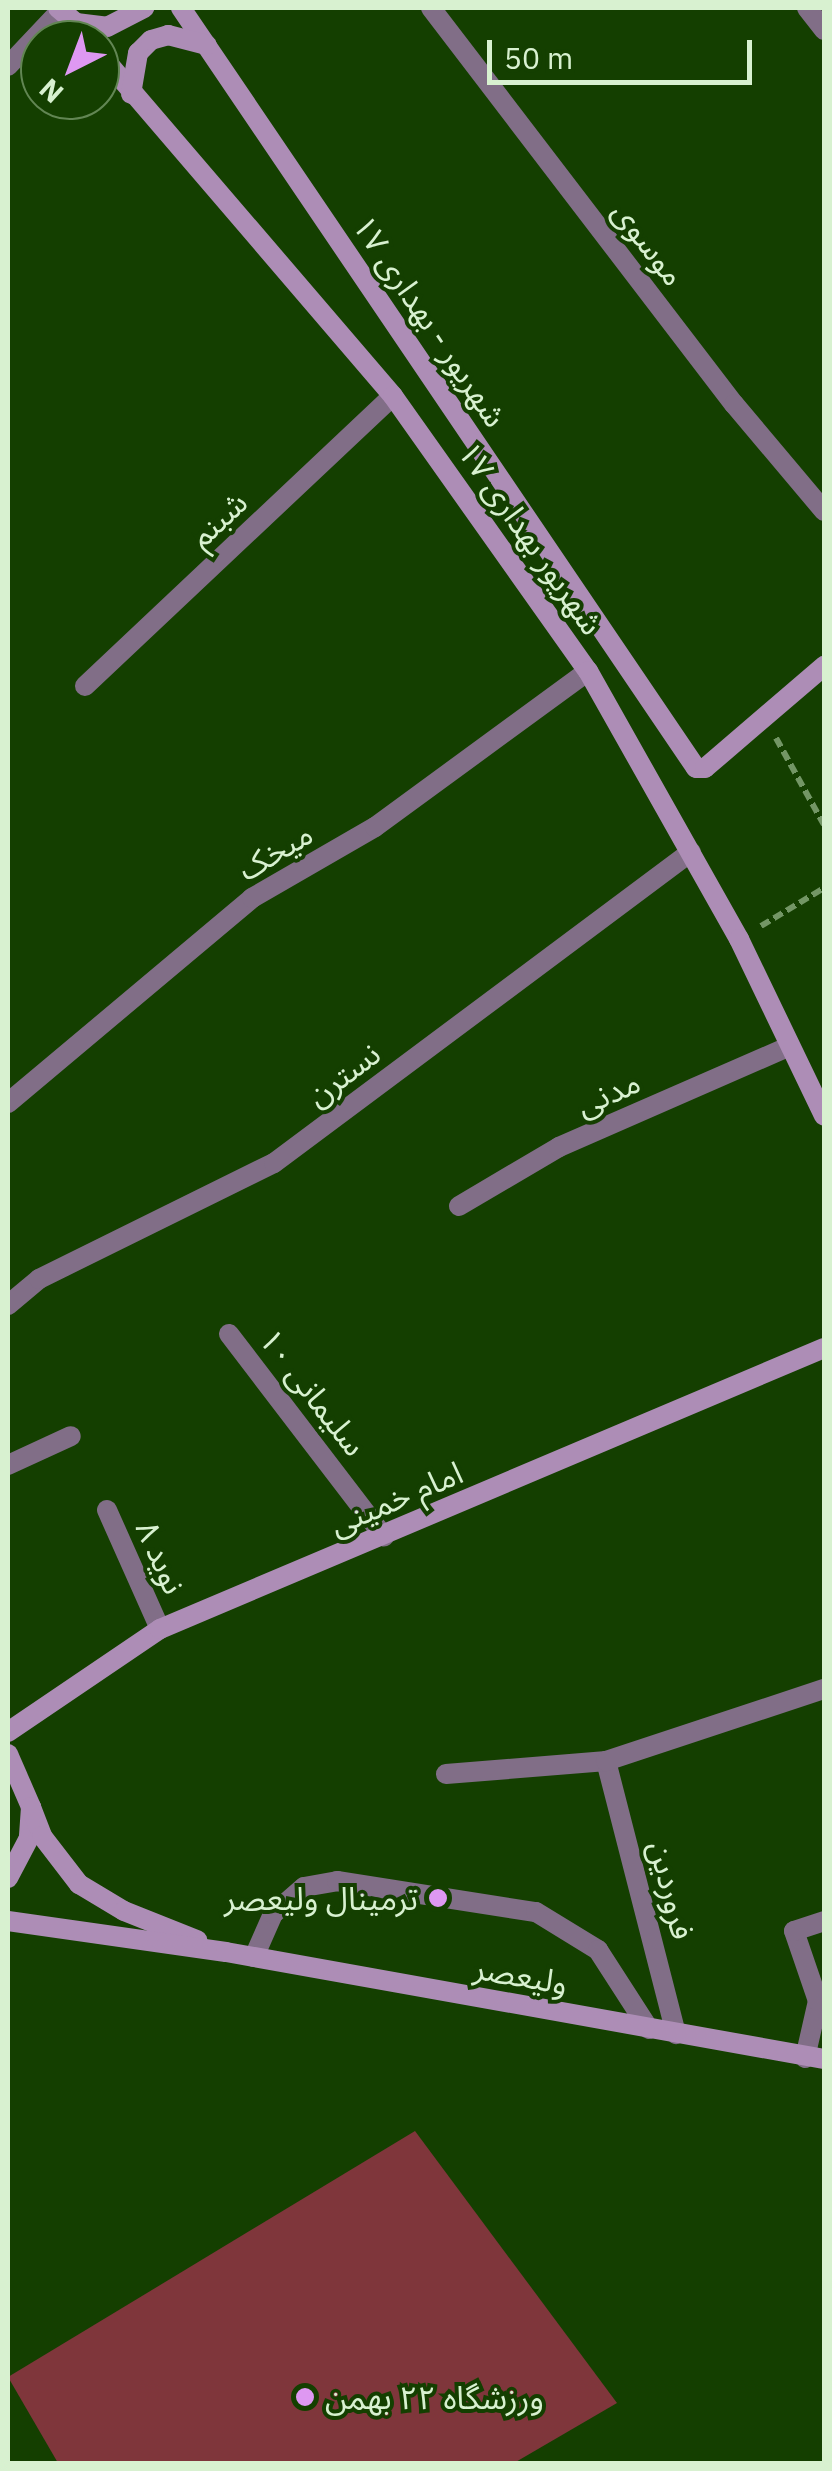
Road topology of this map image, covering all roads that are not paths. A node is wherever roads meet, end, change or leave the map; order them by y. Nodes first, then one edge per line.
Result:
1 (144, 8) edge
2 (181, 8) edge
3 (431, 8) edge
4 (807, 8) edge
5 (65, 13) edge
6 (824, 30) edge
7 (209, 46) junction
8 (8, 66) edge
9 (120, 81) edge
10 (130, 94) junction
11 (393, 396) junction
12 (824, 511) edge
13 (824, 666) edge
14 (588, 671) junction
15 (85, 686) dead end
16 (692, 852) junction
17 (788, 1047) junction
18 (8, 1102) edge
19 (824, 1116) edge
20 (459, 1206) dead end
21 (8, 1305) edge
22 (229, 1334) dead end
23 (824, 1348) edge
24 (71, 1436) dead end
25 (8, 1465) edge
26 (107, 1510) dead end
27 (384, 1537) junction
28 (160, 1629) junction
29 (824, 1689) edge
30 (8, 1732) edge
31 (8, 1754) edge
32 (606, 1761) junction
33 (446, 1774) dead end
34 (31, 1806) junction
35 (8, 1878) edge
36 (8, 1921) edge
37 (824, 1921) edge
38 (226, 1952) junction
39 (254, 1957) junction
40 (650, 2029) junction
41 (676, 2034) junction
42 (818, 2060) edge

1 - 5 main road
2 - 7 main road, ۱۷ شهریور - بهداری
3 - 12 street, موسوی
4 - 6 street
5 - 8 street
7 - 10 main road
7 - 13 main road, ۱۷ شهریور - بهداری
9 - 10 main road, ۱۷ شهریور بهداری
10 - 11 main road, ۱۷ شهریور بهداری
11 - 14 main road, ۱۷ شهریور بهداری
11 - 15 street, شبنم
14 - 16 main road, ۱۷ شهریور بهداری
14 - 18 street, میخک
16 - 17 main road, ۱۷ شهریور بهداری
16 - 21 street, نسترن
17 - 19 main road, ۱۷ شهریور بهداری
17 - 20 street, مدنی
22 - 27 street, سلیمانی ۱۰
23 - 27 main road, امام خمینی
24 - 25 street
26 - 28 street, نوید ۸
27 - 28 main road, امام خمینی
28 - 30 main road, امام خمینی
29 - 32 street
31 - 34 main road
32 - 33 street
32 - 41 street, فروردین
34 - 35 main road
34 - 38 main road
36 - 38 main road
37 - 42 street
38 - 39 main road, ولیعصر
39 - 40 main road, ولیعصر
39 - 40 street
40 - 41 main road, ولیعصر
41 - 42 main road, ولیعصر

